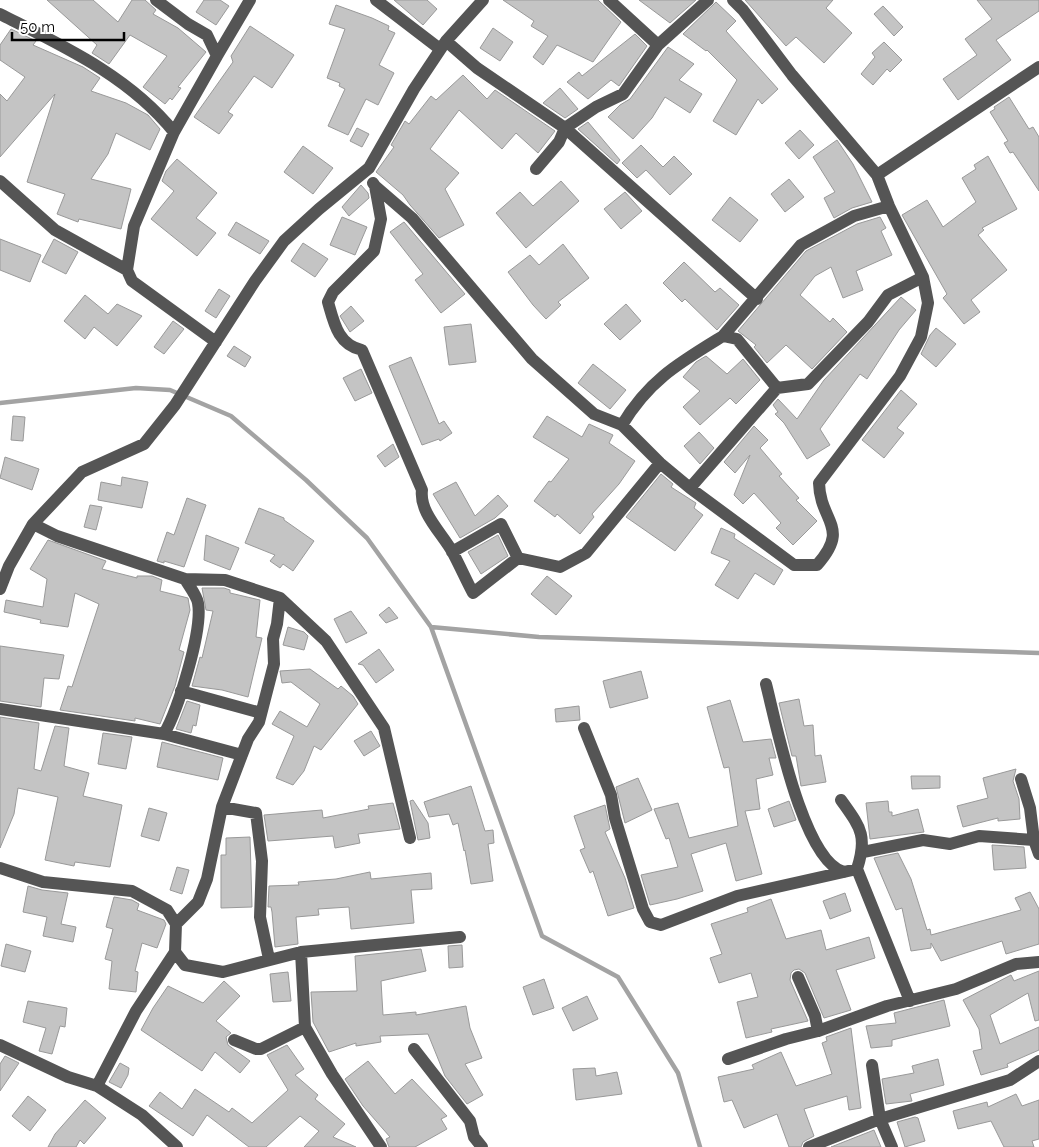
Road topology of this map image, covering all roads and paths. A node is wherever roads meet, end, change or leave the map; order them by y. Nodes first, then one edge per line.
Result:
1 (156, 0) edge
2 (250, 0) edge
3 (376, 0) edge
4 (483, 0) edge
5 (609, 0) edge
6 (708, 0) edge
7 (733, 0) edge
8 (0, 14) edge
9 (443, 45) junction
10 (658, 45) junction
11 (217, 56) junction
12 (1039, 66) edge
13 (565, 128) junction
14 (174, 132) junction
15 (536, 169) dead end
16 (363, 172) junction
17 (877, 175) junction
18 (0, 181) edge
19 (375, 186) junction
20 (889, 206) junction
21 (127, 270) junction
22 (923, 277) junction
23 (757, 299) junction
24 (723, 336) junction
25 (216, 342) junction
26 (777, 388) junction
27 (622, 425) junction
28 (660, 463) junction
29 (690, 488) junction
30 (32, 524) junction
31 (452, 552) junction
32 (518, 558) junction
33 (4, 566) edge
34 (185, 579) junction
35 (0, 589) edge
36 (280, 598) junction
37 (766, 684) dead end
38 (181, 691) junction
39 (0, 709) edge
40 (262, 713) junction
41 (584, 728) dead end
42 (164, 734) junction
43 (242, 755) junction
44 (1021, 778) dead end
45 (841, 800) dead end
46 (222, 807) junction
47 (410, 838) dead end
48 (1034, 840) junction
49 (863, 852) junction
50 (1039, 854) edge
51 (0, 868) edge
52 (857, 869) junction
53 (844, 872) junction
54 (176, 924) junction
55 (460, 937) dead end
56 (175, 952) junction
57 (301, 952) junction
58 (269, 959) junction
59 (1039, 962) edge
60 (798, 977) dead end
61 (910, 1001) junction
62 (305, 1027) junction
63 (818, 1031) junction
64 (234, 1040) dead end
65 (0, 1045) edge
66 (414, 1050) dead end
67 (728, 1059) dead end
68 (1039, 1061) edge
69 (872, 1065) dead end
70 (97, 1086) junction
71 (880, 1119) junction
72 (177, 1147) edge
73 (381, 1147) edge
74 (482, 1147) edge
75 (809, 1147) edge
76 (892, 1147) edge

1 - 11 street
2 - 11 street
3 - 9 street
4 - 9 street
5 - 10 street
6 - 10 street
7 - 17 street
8 - 14 street
9 - 13 street
9 - 16 street
10 - 13 street
11 - 14 street
12 - 17 street
13 - 15 street
13 - 23 street
14 - 21 street
16 - 19 street
16 - 25 street
17 - 20 street
18 - 21 street
19 - 27 street
19 - 31 street
20 - 22 street
20 - 23 street
21 - 25 street
22 - 26 street
22 - 29 street
23 - 24 street
24 - 26 street
24 - 27 street
25 - 30 street
26 - 29 street
27 - 28 street
28 - 29 street
28 - 32 street
30 - 33 street
30 - 34 street
31 - 32 street
31 - 32 street
33 - 35 street
34 - 36 street
34 - 38 street
36 - 40 street
36 - 47 street
37 - 53 street
38 - 40 street
38 - 42 street
39 - 42 street
40 - 43 street
41 - 53 street
42 - 43 street
43 - 46 street
44 - 48 street
45 - 49 street
46 - 54 street
46 - 58 street
48 - 49 street
48 - 50 street
49 - 52 street
51 - 54 street
52 - 53 street
52 - 61 street
54 - 56 street
55 - 57 street
56 - 58 street
56 - 70 street
57 - 58 street
57 - 62 street
59 - 61 street
60 - 63 street
61 - 63 street
62 - 64 street
62 - 73 street
63 - 67 street
65 - 70 street
66 - 74 street
68 - 71 street
69 - 71 street
70 - 72 street
71 - 75 street
71 - 76 street

